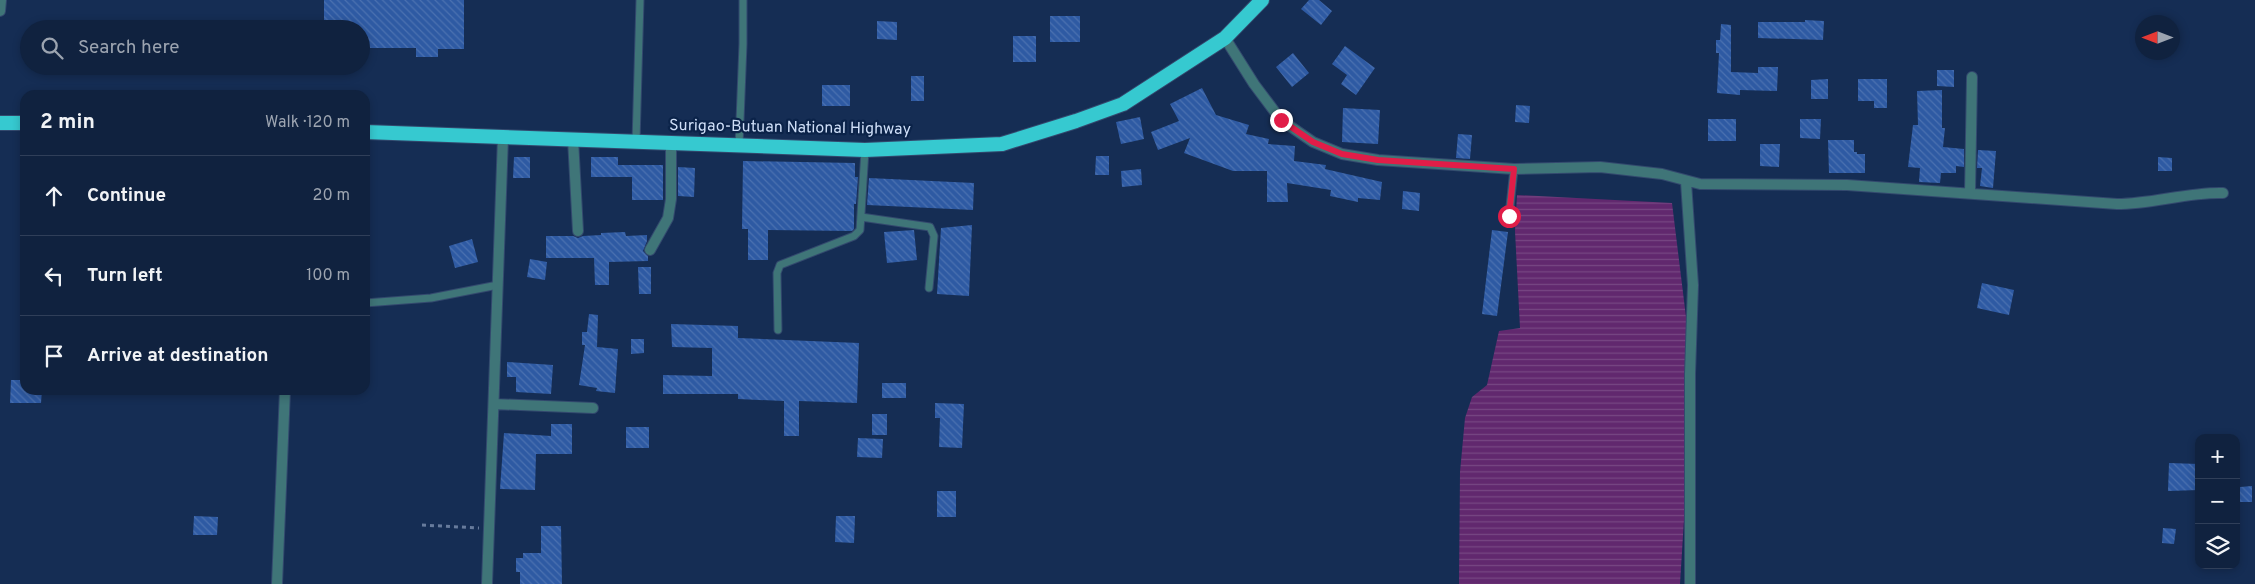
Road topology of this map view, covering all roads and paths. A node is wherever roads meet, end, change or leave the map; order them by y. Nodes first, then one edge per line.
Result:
1 (1, 0) edge
2 (640, 0) edge
3 (743, 0) edge
4 (1262, 0) edge
5 (0, 11) edge
6 (1225, 38) junction
7 (1972, 77) dead end
8 (0, 123) edge
9 (20, 123) edge
10 (370, 132) edge
11 (503, 137) junction
12 (573, 139) junction
13 (636, 142) junction
14 (671, 144) junction
15 (739, 146) junction
16 (865, 150) junction
17 (1514, 169) junction
18 (1686, 182) junction
19 (1970, 193) junction
20 (2223, 193) dead end
21 (861, 216) junction
22 (1509, 216) dead end
23 (578, 231) dead end
24 (650, 250) dead end
25 (498, 285) junction
26 (929, 288) dead end
27 (370, 303) edge
28 (778, 330) dead end
29 (285, 395) edge
30 (494, 404) junction
31 (593, 408) dead end
32 (422, 525) dead end
33 (489, 528) junction
34 (278, 584) edge
35 (487, 584) edge
36 (1690, 584) edge

1 - 5 street
2 - 13 lane
3 - 15 lane
4 - 6 highway, Surigao-Butuan National Highway
6 - 16 highway, Surigao-Butuan National Highway
6 - 17 street
7 - 19 street
8 - 9 highway
10 - 11 highway, Surigao-Butuan National Highway
11 - 12 highway, Surigao-Butuan National Highway
11 - 25 street
12 - 13 highway, Surigao-Butuan National Highway
12 - 23 street
13 - 14 highway, Surigao-Butuan National Highway
14 - 15 highway, Surigao-Butuan National Highway
14 - 24 street
15 - 16 highway, Surigao-Butuan National Highway
16 - 21 lane
17 - 18 street
17 - 22 lane
18 - 19 street
18 - 36 street
19 - 20 street
21 - 26 lane
21 - 28 lane
25 - 27 lane
25 - 30 street
29 - 34 street
30 - 31 street
30 - 33 street
32 - 33 path
33 - 35 street

